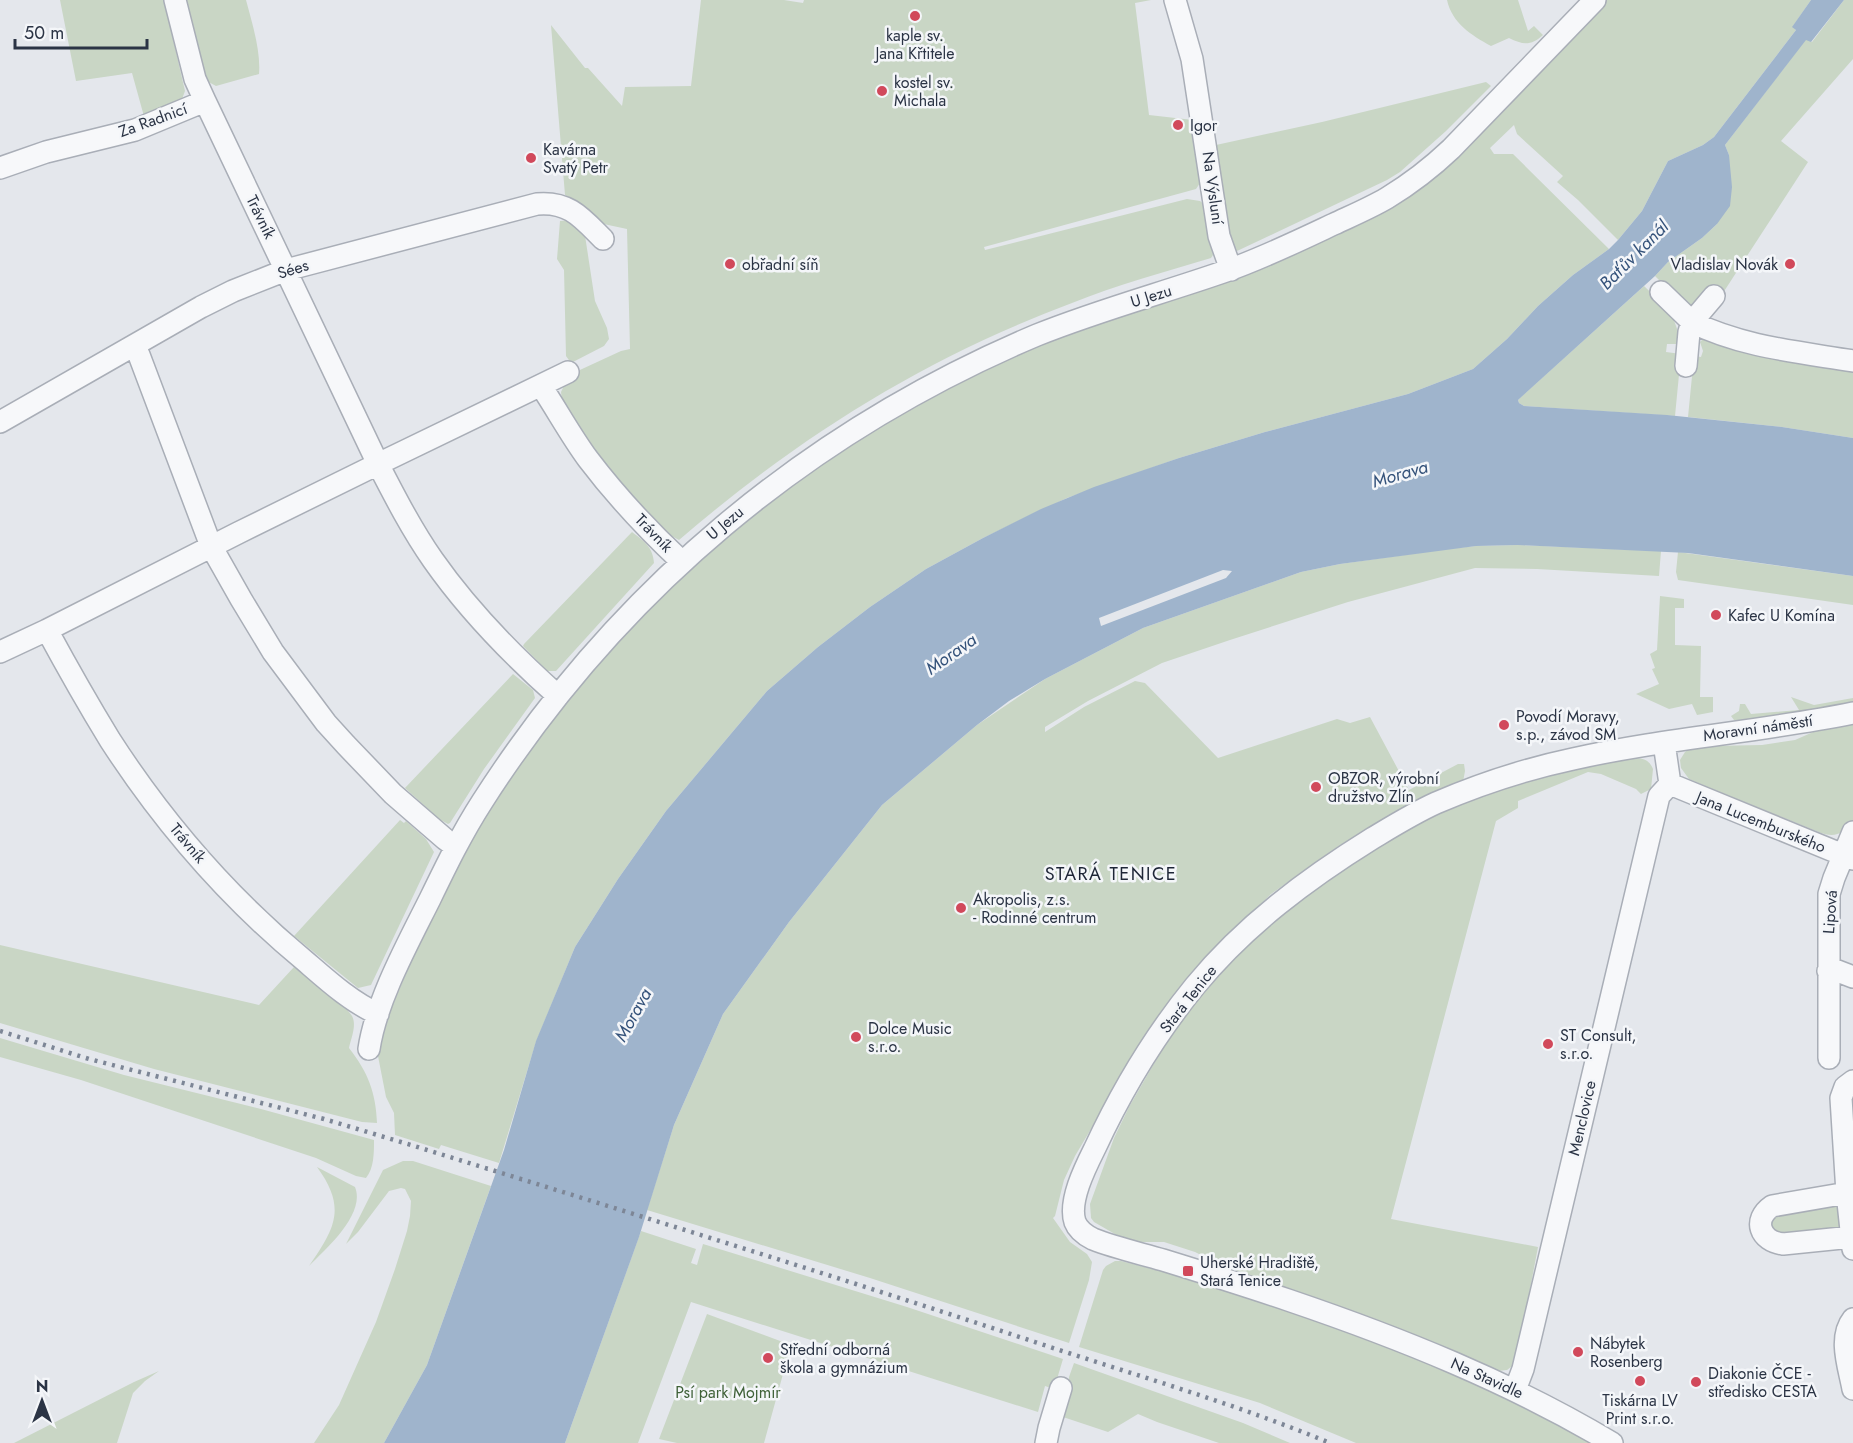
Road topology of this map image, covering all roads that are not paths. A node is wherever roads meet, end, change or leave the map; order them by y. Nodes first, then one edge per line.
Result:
1 (174, 0) edge
2 (1175, 0) edge
3 (1595, 0) edge
4 (205, 101) junction
5 (0, 168) edge
6 (603, 238) dead end
7 (286, 270) junction
8 (1231, 270) junction
9 (1661, 292) dead end
10 (1714, 296) dead end
11 (1692, 322) junction
12 (133, 346) junction
13 (1853, 361) edge
14 (1686, 366) dead end
15 (568, 372) dead end
16 (541, 386) junction
17 (0, 422) edge
18 (378, 464) junction
19 (211, 546) junction
20 (681, 561) junction
21 (47, 630) junction
22 (0, 652) edge
23 (558, 696) junction
24 (1853, 713) edge
25 (1664, 743) junction
26 (1670, 784) junction
27 (1853, 832) edge
28 (456, 847) junction
29 (1848, 857) edge
30 (1828, 971) junction
31 (1853, 977) edge
32 (378, 1014) junction
33 (369, 1049) dead end
34 (1829, 1058) dead end
35 (1849, 1084) edge
36 (1847, 1193) junction
37 (1852, 1244) edge
38 (1853, 1319) edge
39 (1356, 1324) joint
40 (1061, 1388) dead end
41 (1853, 1389) edge
42 (1515, 1390) junction
43 (1046, 1443) edge
44 (1612, 1443) edge

1 - 4 street, Za Radnicí
2 - 8 street, Na Výsluní
3 - 8 street, U Jezu
4 - 5 street, Za Radnicí
4 - 7 street, Trávník
6 - 7 street, Sées
7 - 12 street, Sées
7 - 18 street, Trávník
8 - 20 street, U Jezu
9 - 11 street
10 - 11 street
11 - 13 street
11 - 14 street
12 - 17 street, Sées
12 - 19 street
15 - 16 street
16 - 18 street
16 - 20 street, Trávník
18 - 19 street
18 - 23 street, Trávník
19 - 21 street
19 - 28 street
20 - 23 street, Trávník
21 - 22 street
21 - 32 street, Trávník
23 - 28 street, Trávník
24 - 25 street, Moravní náměstí
25 - 26 street
25 - 39 street, Stará Tenice
26 - 29 street, Jana Lucemburského
26 - 42 street, Menclovice
27 - 29 street
28 - 32 street, Trávník
29 - 30 street, Lipová
30 - 31 street
30 - 34 street, Lipová
32 - 33 street, Trávník
35 - 36 street
36 - 37 street
36 - 37 street
38 - 41 street
39 - 42 street, Na Stavidle
40 - 43 street
42 - 44 street, Na Stavidle

